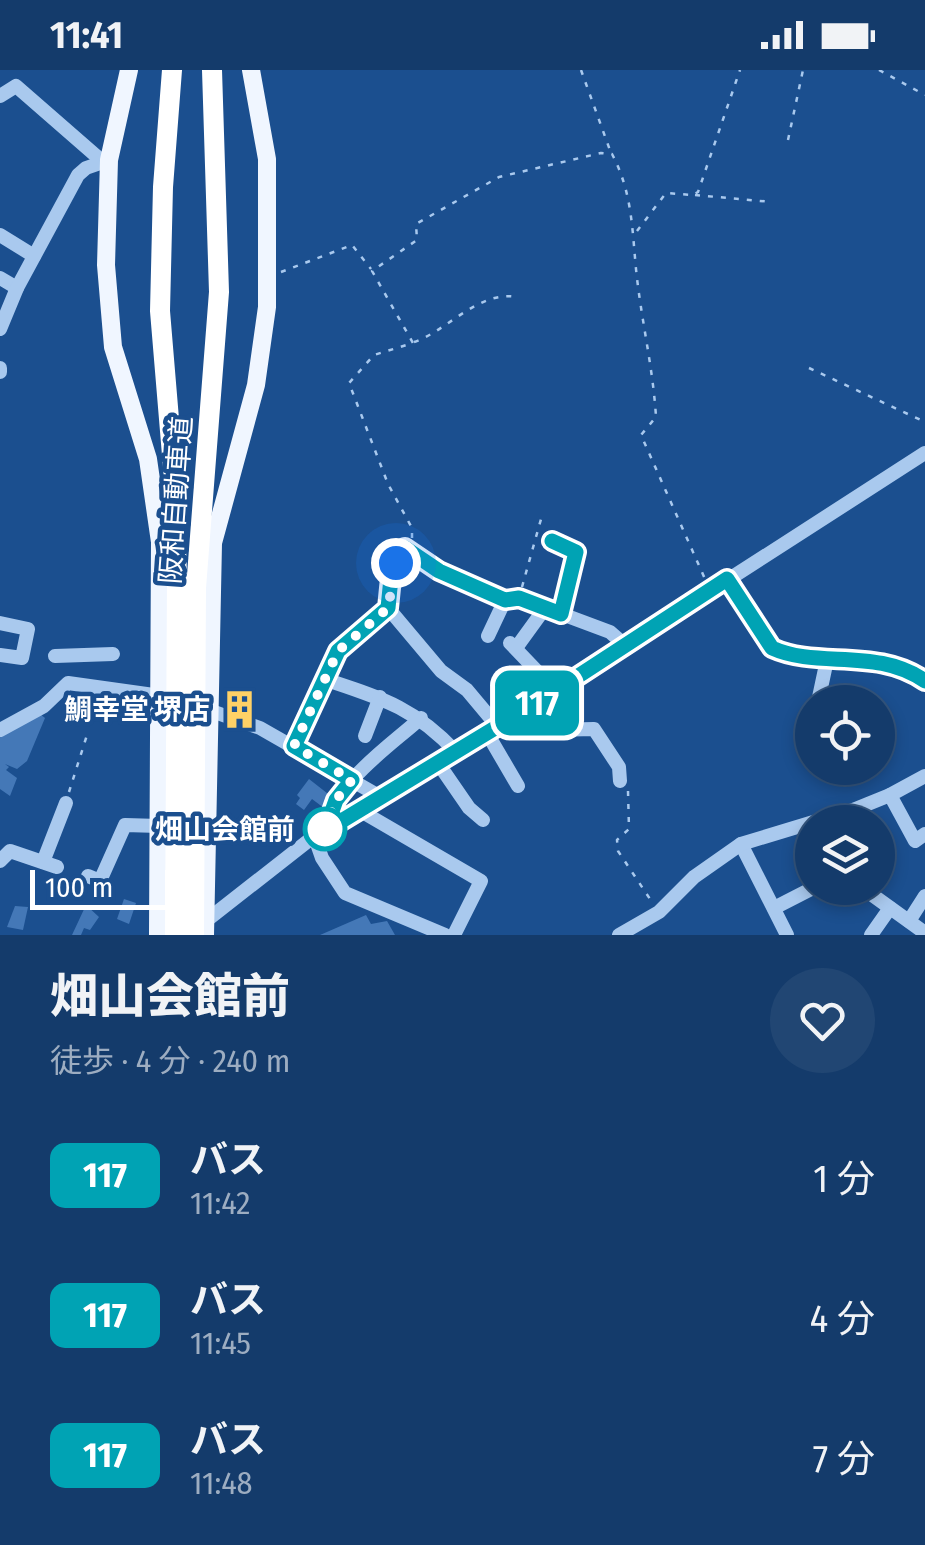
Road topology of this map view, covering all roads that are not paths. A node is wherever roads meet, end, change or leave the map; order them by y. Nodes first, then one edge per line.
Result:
1 (129, 70) edge
2 (172, 70) edge
3 (212, 70) edge
4 (256, 73) edge
5 (0, 96) edge
6 (105, 160) junction
7 (0, 235) edge
8 (34, 256) junction
9 (0, 278) edge
10 (18, 288) junction
11 (0, 329) edge
12 (925, 452) edge
13 (552, 541) dead end
14 (727, 579) junction
15 (512, 599) junction
16 (388, 608) junction
17 (545, 608) junction
18 (561, 614) junction
19 (0, 623) edge
20 (488, 636) dead end
21 (626, 646) junction
22 (0, 654) edge
23 (113, 654) dead end
24 (54, 656) dead end
25 (71, 656) junction
26 (828, 656) junction
27 (324, 679) junction
28 (925, 681) edge
29 (72, 684) junction
30 (822, 685) edge
31 (160, 695) junction
32 (550, 695) junction
33 (380, 698) junction
34 (208, 709) junction
35 (421, 718) junction
36 (0, 730) edge
37 (492, 730) junction
38 (365, 736) dead end
39 (294, 746) junction
40 (456, 752) junction
41 (438, 763) junction
42 (925, 776) edge
43 (352, 780) junction
44 (518, 786) dead end
45 (624, 786) road end
46 (890, 795) junction
47 (380, 796) junction
48 (66, 803) road end
49 (868, 805) edge
50 (359, 810) junction
51 (483, 820) dead end
52 (159, 826) junction
53 (795, 830) edge
54 (320, 834) junction
55 (925, 834) edge
56 (739, 845) junction
57 (0, 861) edge
58 (88, 876) dead end
59 (925, 896) edge
60 (795, 897) edge
61 (886, 905) edge
62 (774, 908) junction
63 (890, 908) junction
64 (909, 920) junction
65 (198, 932) edge
66 (925, 933) edge
67 (158, 935) edge
68 (174, 935) edge
69 (445, 935) edge
70 (454, 935) edge
71 (620, 935) edge
72 (787, 935) edge
73 (872, 935) edge

1 - 6 main road
2 - 68 highway, 阪和自動車道, bridge
3 - 65 highway, 阪和自動車道, bridge
4 - 34 main road
5 - 6 street
6 - 8 street
6 - 31 main road
7 - 8 street
8 - 10 street
9 - 10 street
10 - 11 street
12 - 14 street
13 - 18 street
14 - 21 street
14 - 26 street
15 - 16 street
15 - 17 street
15 - 20 street
16 - 27 street
16 - 37 street
17 - 18 street
17 - 32 street
18 - 21 street
19 - 22 street
21 - 32 street
23 - 25 street
24 - 25 street
25 - 29 street
26 - 28 street
26 - 30 street
27 - 33 street
27 - 39 street
29 - 31 street
29 - 36 street
31 - 34 street
31 - 52 main road
32 - 37 street
32 - 45 street
33 - 35 street
33 - 38 street
34 - 39 street
34 - 65 main road
35 - 40 street
35 - 43 street
37 - 40 street
37 - 44 street
39 - 43 street
40 - 41 street
41 - 47 street
41 - 51 street
42 - 46 street
43 - 47 street
43 - 54 street
46 - 49 street
46 - 55 street
47 - 50 street
48 - 57 street
50 - 54 street
50 - 70 street
52 - 58 street
52 - 67 main road
53 - 56 street
54 - 65 street
54 - 69 street
56 - 62 street
56 - 71 street
59 - 64 street
60 - 62 street
61 - 63 street
62 - 72 street
63 - 64 street
63 - 73 street
64 - 66 street

